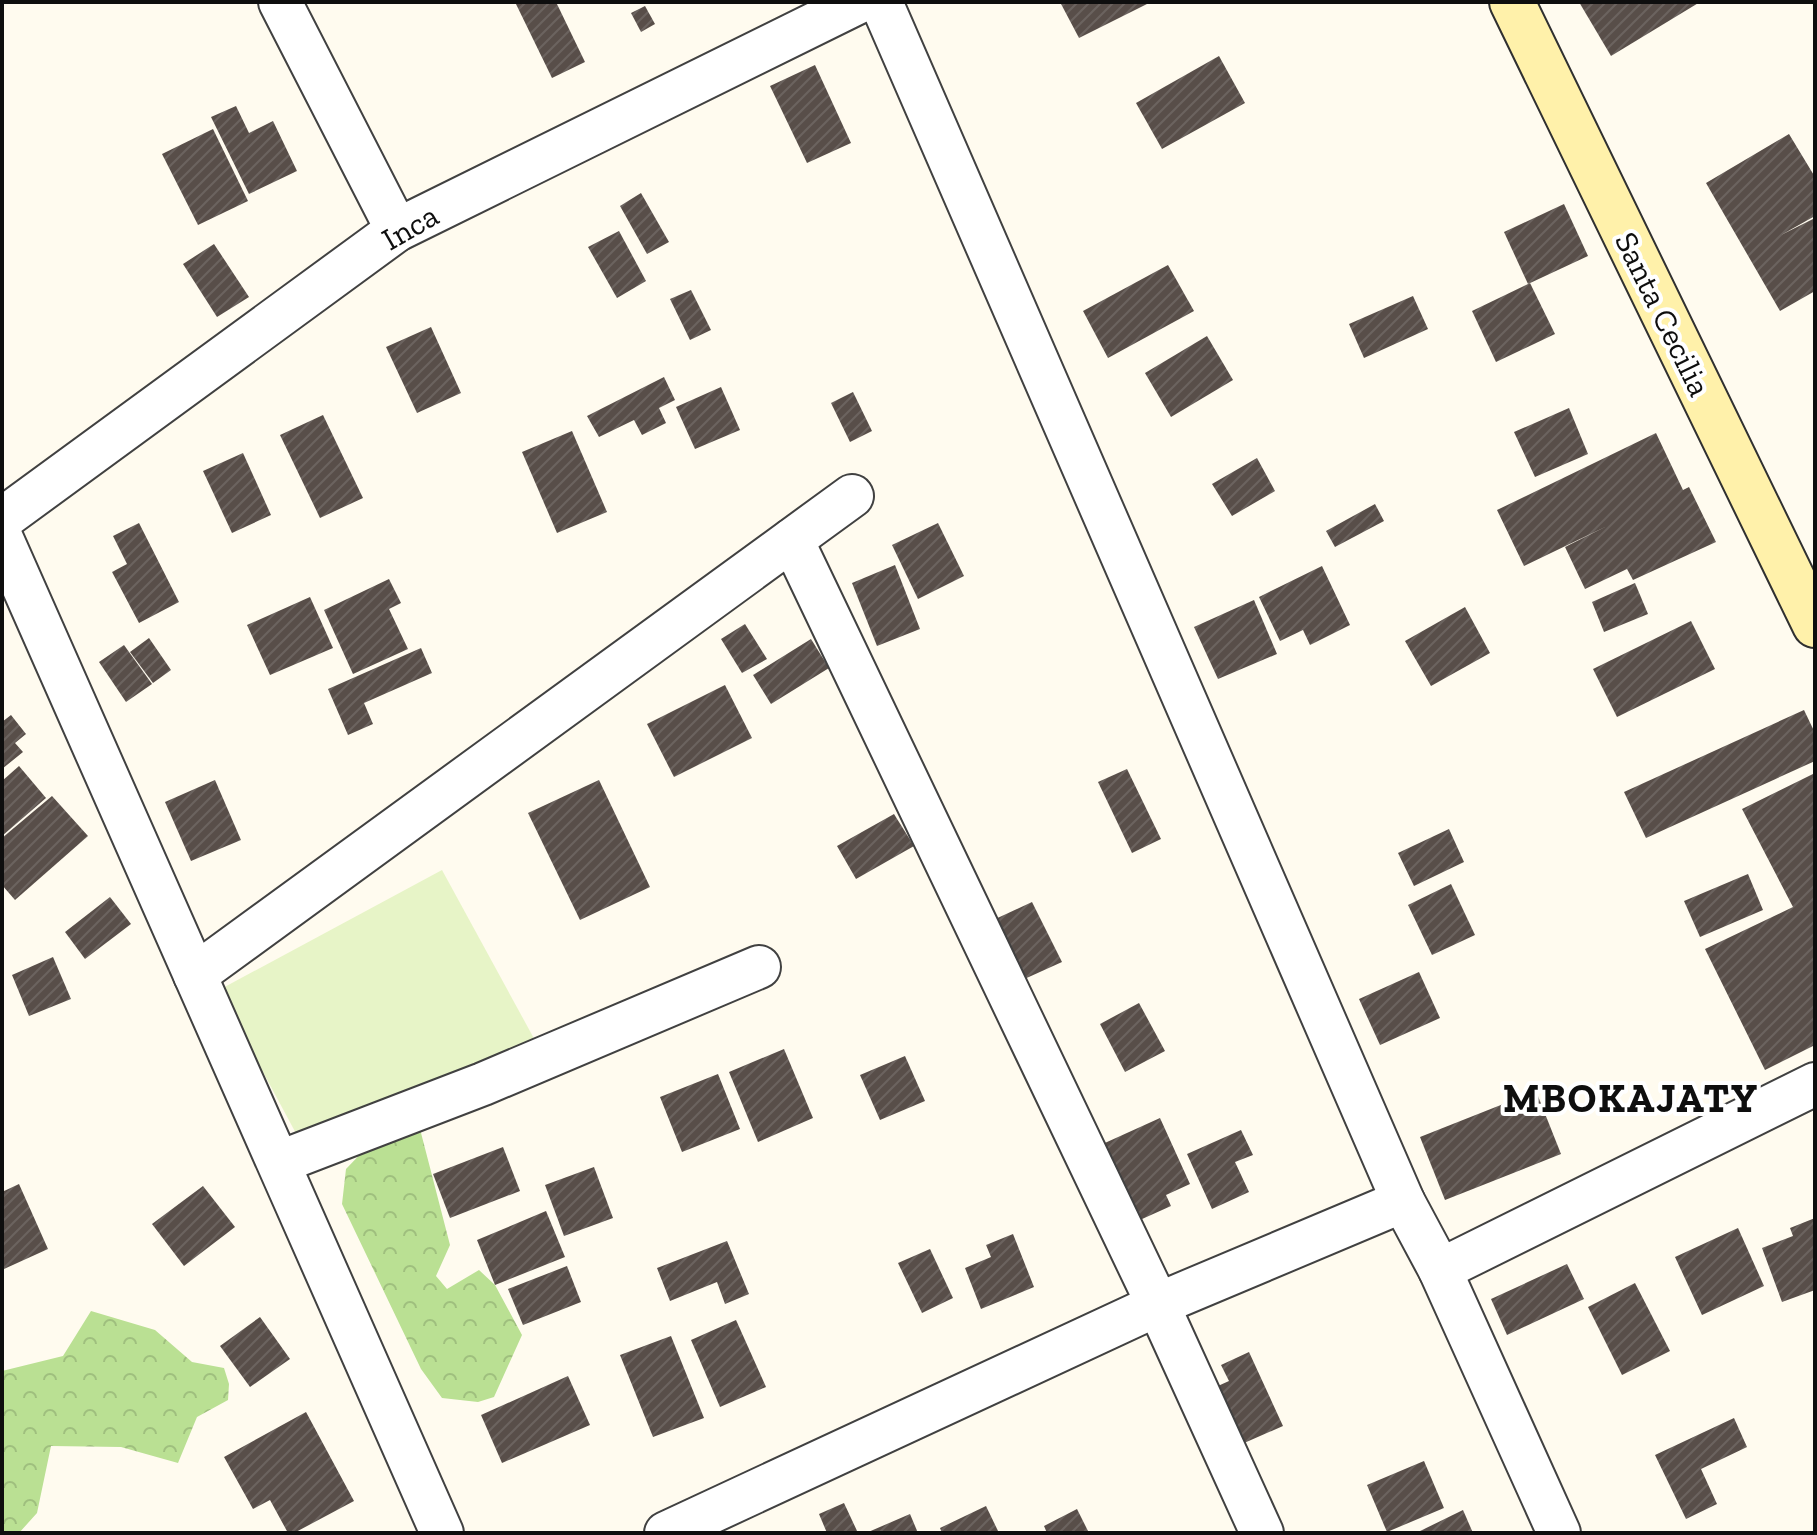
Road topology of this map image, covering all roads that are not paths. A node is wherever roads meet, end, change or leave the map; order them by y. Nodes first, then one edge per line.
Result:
1 (280, 2) edge
2 (859, 2) edge
3 (881, 2) edge
4 (1512, 2) edge
5 (397, 230) junction
6 (852, 496) dead end
7 (2, 519) edge
8 (2, 539) edge
9 (792, 540) junction
10 (1815, 625) edge
11 (759, 967) dead end
12 (195, 975) junction
13 (1815, 1084) edge
14 (280, 1162) junction
15 (1403, 1201) junction
16 (1440, 1270) junction
17 (1158, 1305) junction
18 (442, 1533) edge
19 (666, 1533) edge
20 (1262, 1533) edge
21 (1559, 1533) edge

1 - 5 street
2 - 5 street, Inca
3 - 15 street
4 - 10 street, Santa Cecilia
5 - 7 street, Inca
6 - 9 street
8 - 12 street
9 - 12 street
9 - 17 street
11 - 14 street
12 - 14 street
13 - 16 street
14 - 18 street
15 - 16 street
15 - 17 street
16 - 21 street
17 - 19 street
17 - 20 street

